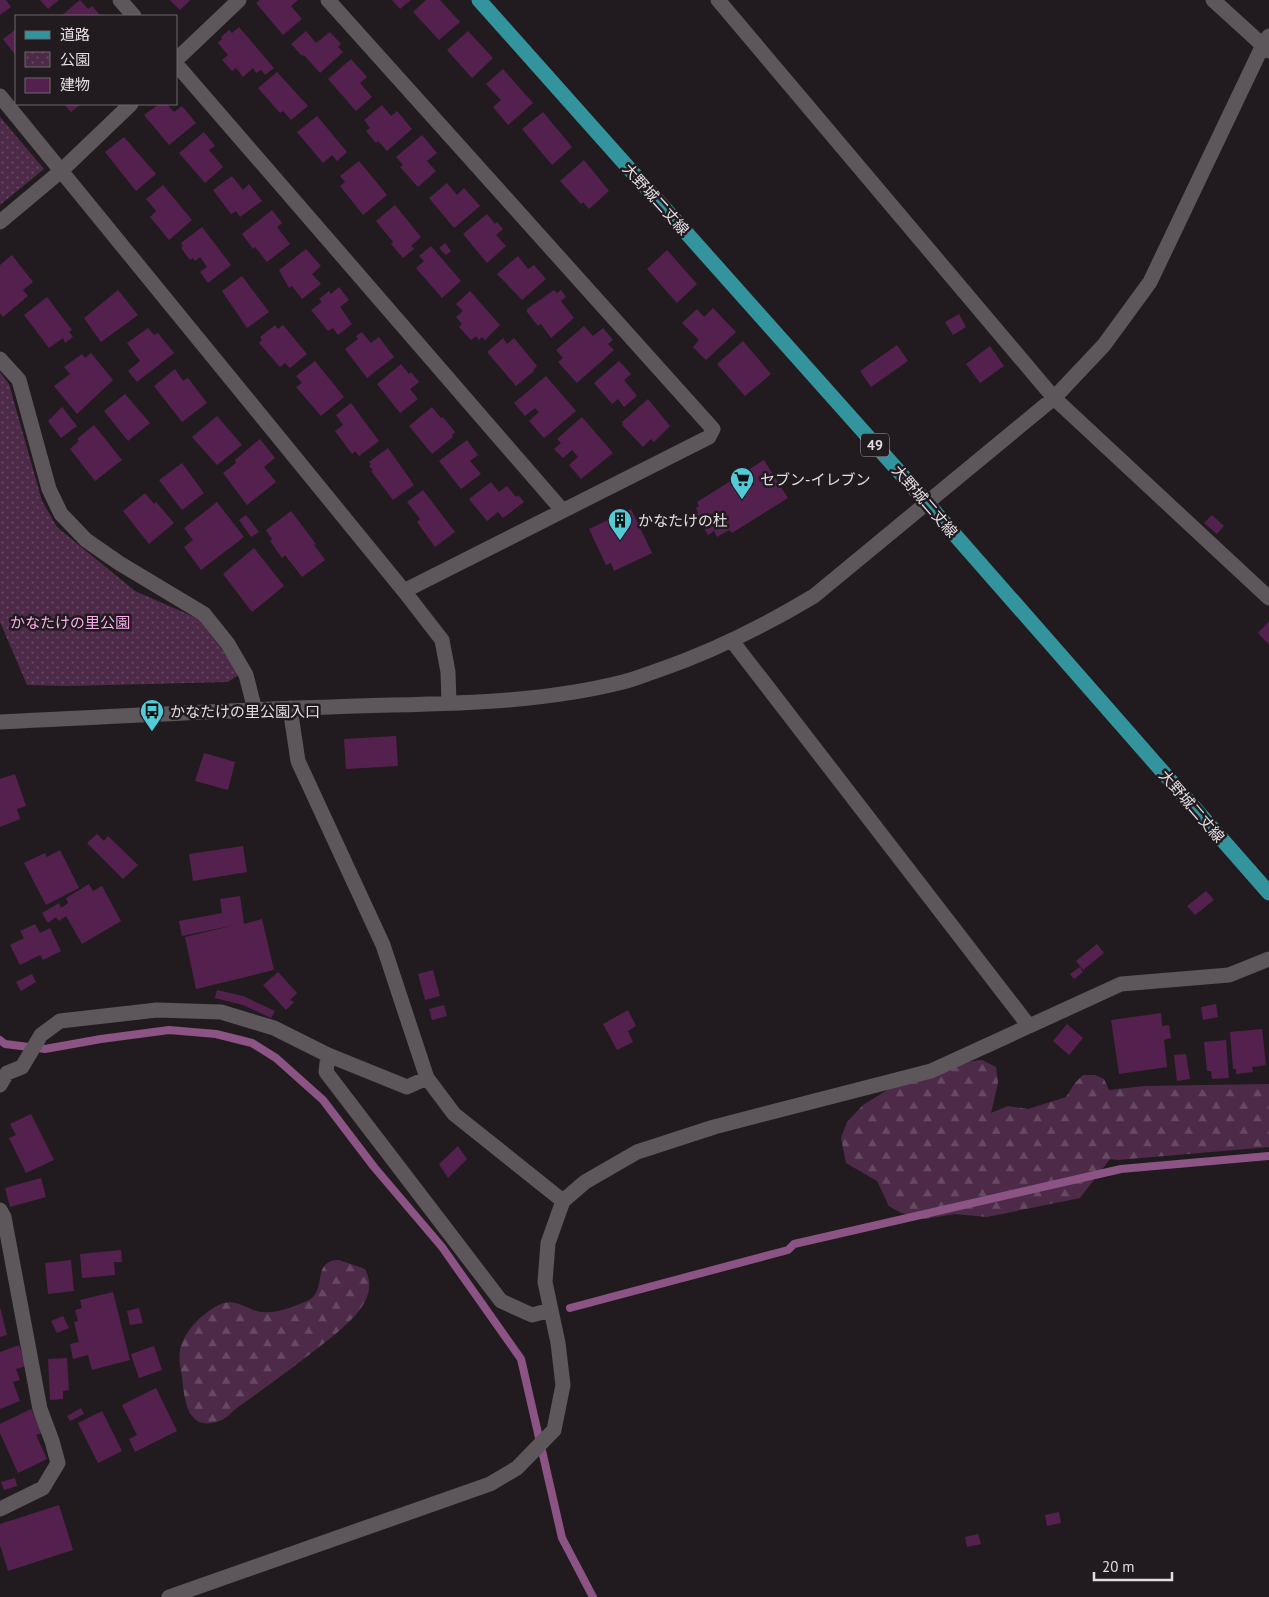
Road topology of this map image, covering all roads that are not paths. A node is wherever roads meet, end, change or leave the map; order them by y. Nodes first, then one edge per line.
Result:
1 (120, 0) edge
2 (239, 0) edge
3 (328, 0) edge
4 (479, 0) edge
5 (718, 0) edge
6 (1213, 0) edge
7 (133, 15) edge
8 (1267, 44) edge
9 (178, 60) edge
10 (178, 64) edge
11 (0, 96) edge
12 (130, 105) edge
13 (61, 171) junction
14 (0, 222) edge
15 (0, 359) edge
16 (1054, 398) junction
17 (927, 503) junction
18 (562, 510) junction
19 (404, 591) junction
20 (1269, 598) edge
21 (732, 641) junction
22 (449, 703) junction
23 (290, 708) junction
24 (255, 710) junction
25 (0, 722) edge
26 (1269, 893) edge
27 (1269, 959) edge
28 (1029, 1026) junction
29 (328, 1055) junction
30 (427, 1078) junction
31 (0, 1085) edge
32 (563, 1201) junction
33 (0, 1210) edge
34 (551, 1310) junction
35 (0, 1509) edge
36 (169, 1597) edge

1 - 7 street
2 - 9 street
3 - 18 street
4 - 17 main road, 大野城二丈線 / 49
5 - 16 street
6 - 8 street
8 - 16 street
10 - 18 street
11 - 13 street
12 - 13 street
13 - 14 street
13 - 19 street
15 - 24 street
16 - 17 street
16 - 20 street
17 - 21 street
17 - 26 main road, 大野城二丈線 / 49
18 - 19 street
19 - 22 street
21 - 22 street
21 - 28 street
22 - 23 street
23 - 24 street
23 - 30 street
24 - 25 street
27 - 28 street
28 - 32 street
29 - 30 street
29 - 31 street
29 - 34 street
30 - 32 street
32 - 34 street
33 - 35 street
34 - 36 street

